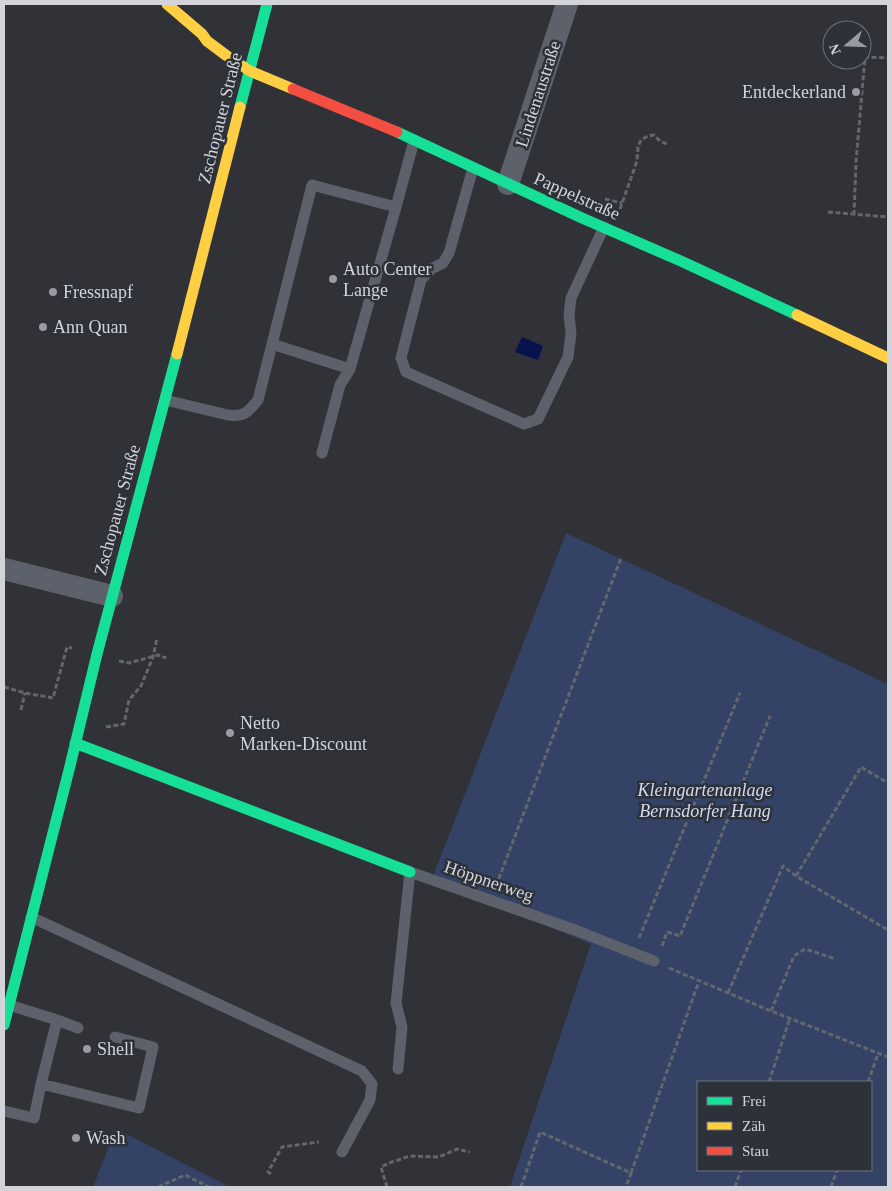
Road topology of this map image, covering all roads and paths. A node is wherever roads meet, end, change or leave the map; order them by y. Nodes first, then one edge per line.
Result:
1 (167, 4) edge
2 (267, 4) edge
3 (567, 4) edge
4 (888, 58) edge
5 (250, 71) junction
6 (414, 141) junction
7 (667, 144) dead end
8 (473, 168) junction
9 (508, 184) junction
10 (396, 207) junction
11 (620, 207) dead end
12 (828, 212) dead end
13 (854, 215) junction
14 (888, 216) edge
15 (604, 228) junction
16 (272, 344) junction
17 (888, 358) edge
18 (350, 369) junction
19 (165, 400) junction
20 (322, 453) dead end
21 (621, 558) dead end
22 (4, 569) edge
23 (112, 596) junction
24 (157, 638) dead end
25 (97, 654) junction
26 (153, 657) junction
27 (166, 658) dead end
28 (4, 687) edge
29 (25, 693) junction
30 (740, 693) dead end
31 (21, 710) dead end
32 (770, 716) dead end
33 (75, 743) junction
34 (95, 750) junction
35 (888, 783) edge
36 (410, 872) junction
37 (796, 876) junction
38 (492, 901) junction
39 (31, 917) junction
40 (647, 919) dead end
41 (888, 930) edge
42 (836, 959) dead end
43 (655, 962) junction
44 (699, 981) junction
45 (728, 994) junction
46 (9, 1005) junction
47 (771, 1011) junction
48 (790, 1018) junction
49 (57, 1020) junction
50 (4, 1025) edge
51 (78, 1028) dead end
52 (115, 1038) dead end
53 (878, 1054) junction
54 (888, 1056) edge
55 (398, 1069) dead end
56 (769, 1081) edge
57 (868, 1081) edge
58 (41, 1084) junction
59 (4, 1111) edge
60 (319, 1142) dead end
61 (342, 1152) dead end
62 (470, 1152) dead end
63 (741, 1171) edge
64 (837, 1171) edge
65 (631, 1173) junction
66 (271, 1174) dead end
67 (158, 1187) edge
68 (209, 1187) edge
69 (387, 1187) edge
70 (520, 1187) edge
71 (626, 1187) edge
72 (735, 1187) edge
73 (831, 1187) edge

1 - 5 street, Pappelstraße
2 - 5 street, Zschopauer Straße
3 - 9 street, Lindenaustraße
4 - 13 path
5 - 6 street, Pappelstraße
5 - 19 street, Zschopauer Straße
6 - 8 street, Pappelstraße
6 - 10 lane
7 - 11 path
8 - 9 street, Pappelstraße
8 - 15 lane
9 - 15 street, Pappelstraße
10 - 16 lane
10 - 18 lane
12 - 13 path
13 - 14 path
15 - 17 street, Pappelstraße
16 - 18 lane
16 - 19 lane
18 - 20 lane
19 - 23 street, Zschopauer Straße
21 - 38 path
22 - 23 street
23 - 25 street, Zschopauer Straße
24 - 26 path
25 - 26 path
25 - 29 path
25 - 33 street, Zschopauer Straße
26 - 27 path
26 - 34 path
28 - 29 path
29 - 31 path
30 - 40 path
32 - 43 path
33 - 34 street, Höppnerweg
33 - 39 street, Zschopauer Straße
34 - 36 street, Höppnerweg
35 - 37 path
36 - 38 lane, Höppnerweg
36 - 55 lane
37 - 41 path
37 - 45 path
38 - 43 lane, Höppnerweg
39 - 46 street, Zschopauer Straße
39 - 61 lane
42 - 47 path
43 - 44 path
44 - 45 path
44 - 65 path
45 - 47 path
46 - 49 lane
46 - 50 street, Zschopauer Straße
47 - 48 path
48 - 53 path
48 - 56 path
49 - 51 lane
49 - 58 lane
52 - 58 lane
53 - 54 path
53 - 57 path
58 - 59 lane
60 - 66 path
62 - 69 path
63 - 72 path
64 - 73 path
65 - 70 path
65 - 71 path
67 - 68 path

